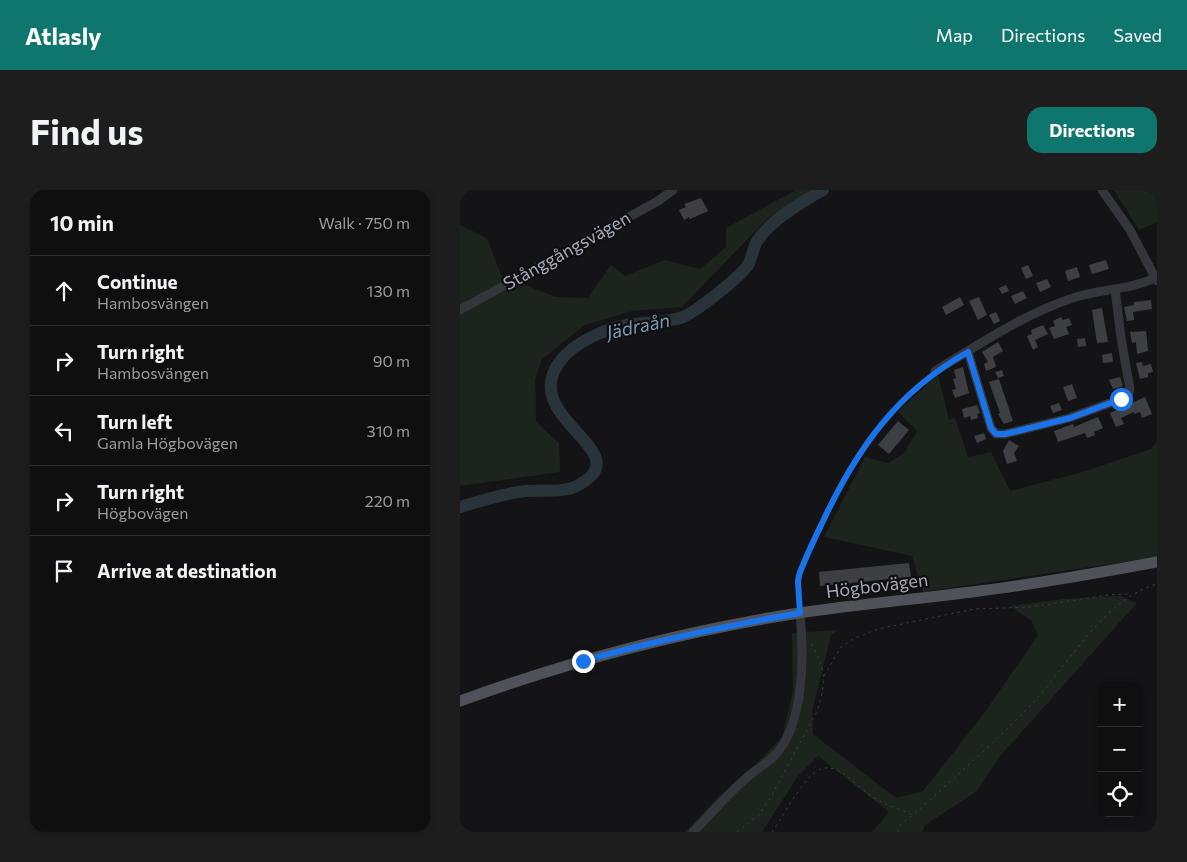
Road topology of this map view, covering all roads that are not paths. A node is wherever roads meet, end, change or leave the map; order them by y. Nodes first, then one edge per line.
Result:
1 (673, 190) edge
2 (1102, 190) edge
3 (1156, 279) edge
4 (1115, 289) junction
5 (460, 310) edge
6 (968, 352) junction
7 (936, 371) road end
8 (1157, 562) edge
9 (800, 613) junction
10 (460, 701) edge
11 (694, 832) edge

1 - 5 street, Stånggångsvägen
2 - 3 street
3 - 4 street
4 - 6 street
4 - 6 street
6 - 7 street
8 - 9 main road, Högbovägen
9 - 10 main road, Högbovägen
9 - 11 street

